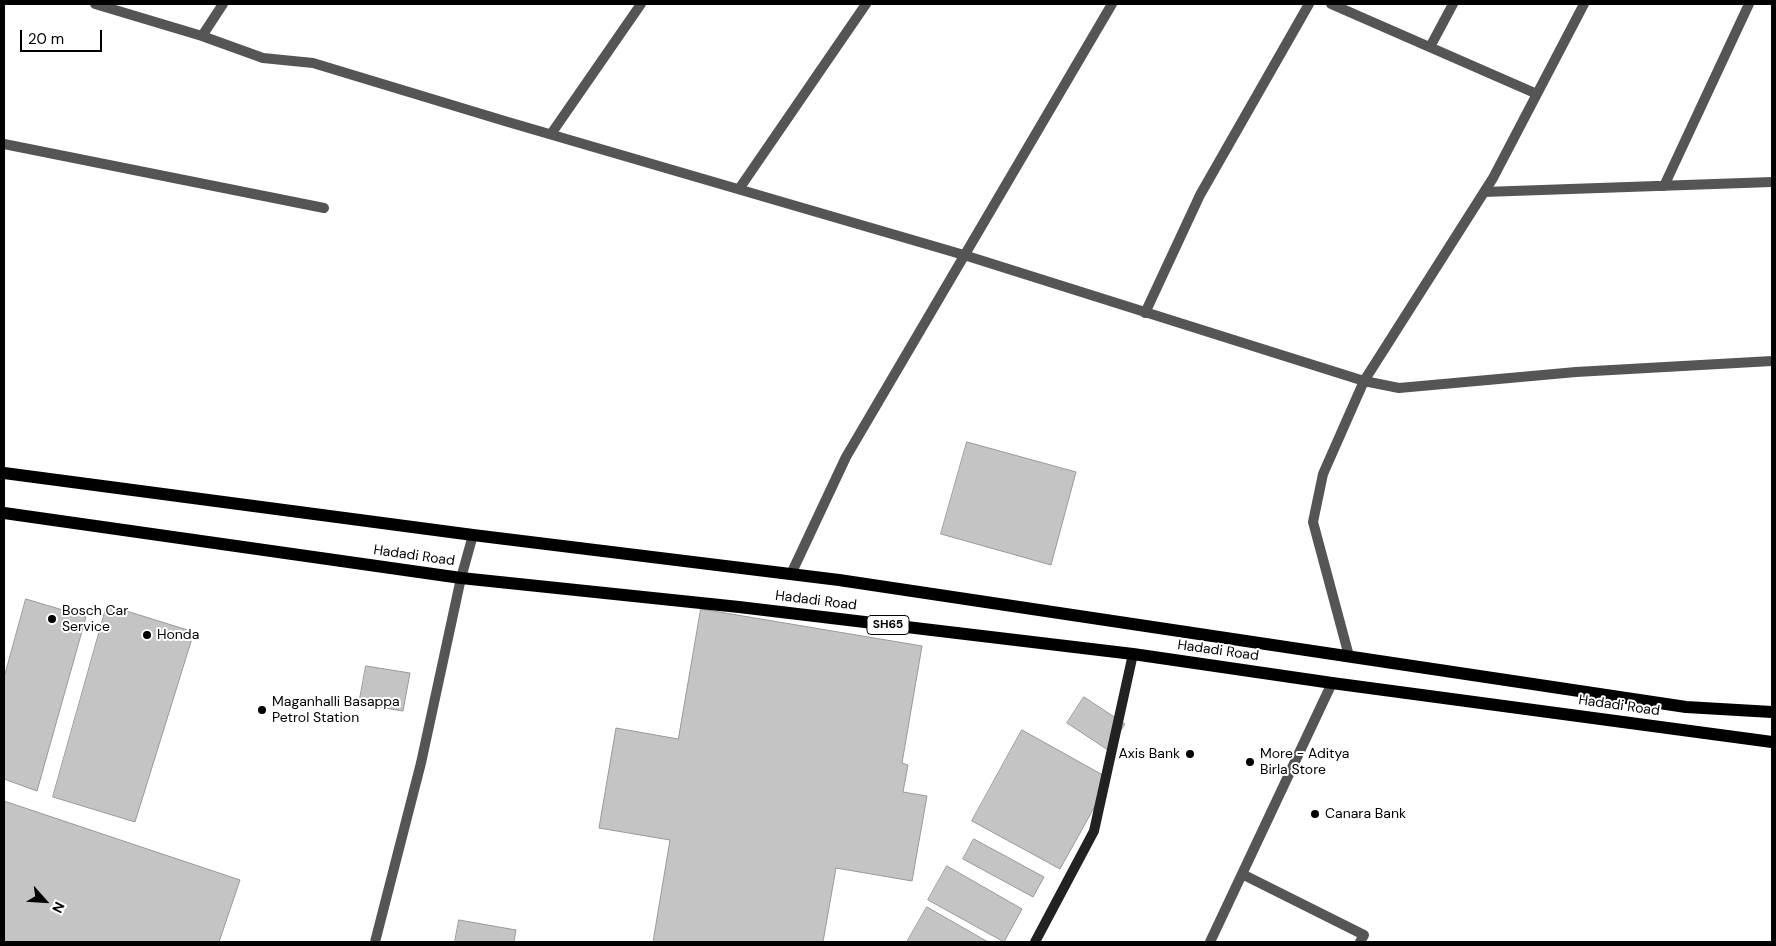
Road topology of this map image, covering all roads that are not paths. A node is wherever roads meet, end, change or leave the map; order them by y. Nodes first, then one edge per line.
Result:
1 (95, 4) edge
2 (223, 4) edge
3 (642, 4) edge
4 (866, 4) edge
5 (1112, 4) edge
6 (1309, 4) edge
7 (1331, 4) edge
8 (1453, 4) edge
9 (1584, 4) edge
10 (1749, 4) edge
11 (202, 36) junction
12 (1430, 47) junction
13 (1537, 94) junction
14 (551, 134) junction
15 (4, 144) edge
16 (1772, 182) edge
17 (1664, 186) junction
18 (739, 190) junction
19 (1484, 192) junction
20 (324, 208) dead end
21 (964, 255) junction
22 (1145, 313) junction
23 (1772, 361) edge
24 (1364, 381) junction
25 (4, 473) edge
26 (4, 513) edge
27 (473, 535) junction
28 (791, 574) junction
29 (461, 578) junction
30 (1133, 654) junction
31 (1349, 656) junction
32 (1332, 683) junction
33 (1772, 712) edge
34 (1772, 742) edge
35 (1242, 874) junction
36 (375, 942) edge
37 (1035, 942) edge
38 (1210, 942) edge
39 (1360, 942) edge

1 - 11 street
2 - 11 street
3 - 14 street
4 - 18 street
5 - 21 street
6 - 22 street
7 - 12 street
8 - 12 street
9 - 13 street
10 - 17 street
11 - 14 street
12 - 13 street
13 - 19 street
14 - 18 street
15 - 20 street
16 - 17 street
17 - 19 street
18 - 21 street
19 - 24 street
21 - 22 street
21 - 28 street
22 - 24 street
23 - 24 street
24 - 31 street
25 - 27 main road
26 - 29 main road, Hadadi Road / SH65
27 - 28 main road
27 - 29 street
28 - 31 main road
29 - 30 main road, Hadadi Road / SH65
29 - 36 street
30 - 32 main road, Hadadi Road / SH65
30 - 37 street
31 - 33 main road
32 - 34 main road, Hadadi Road / SH65
32 - 35 street
35 - 38 street
35 - 39 street

